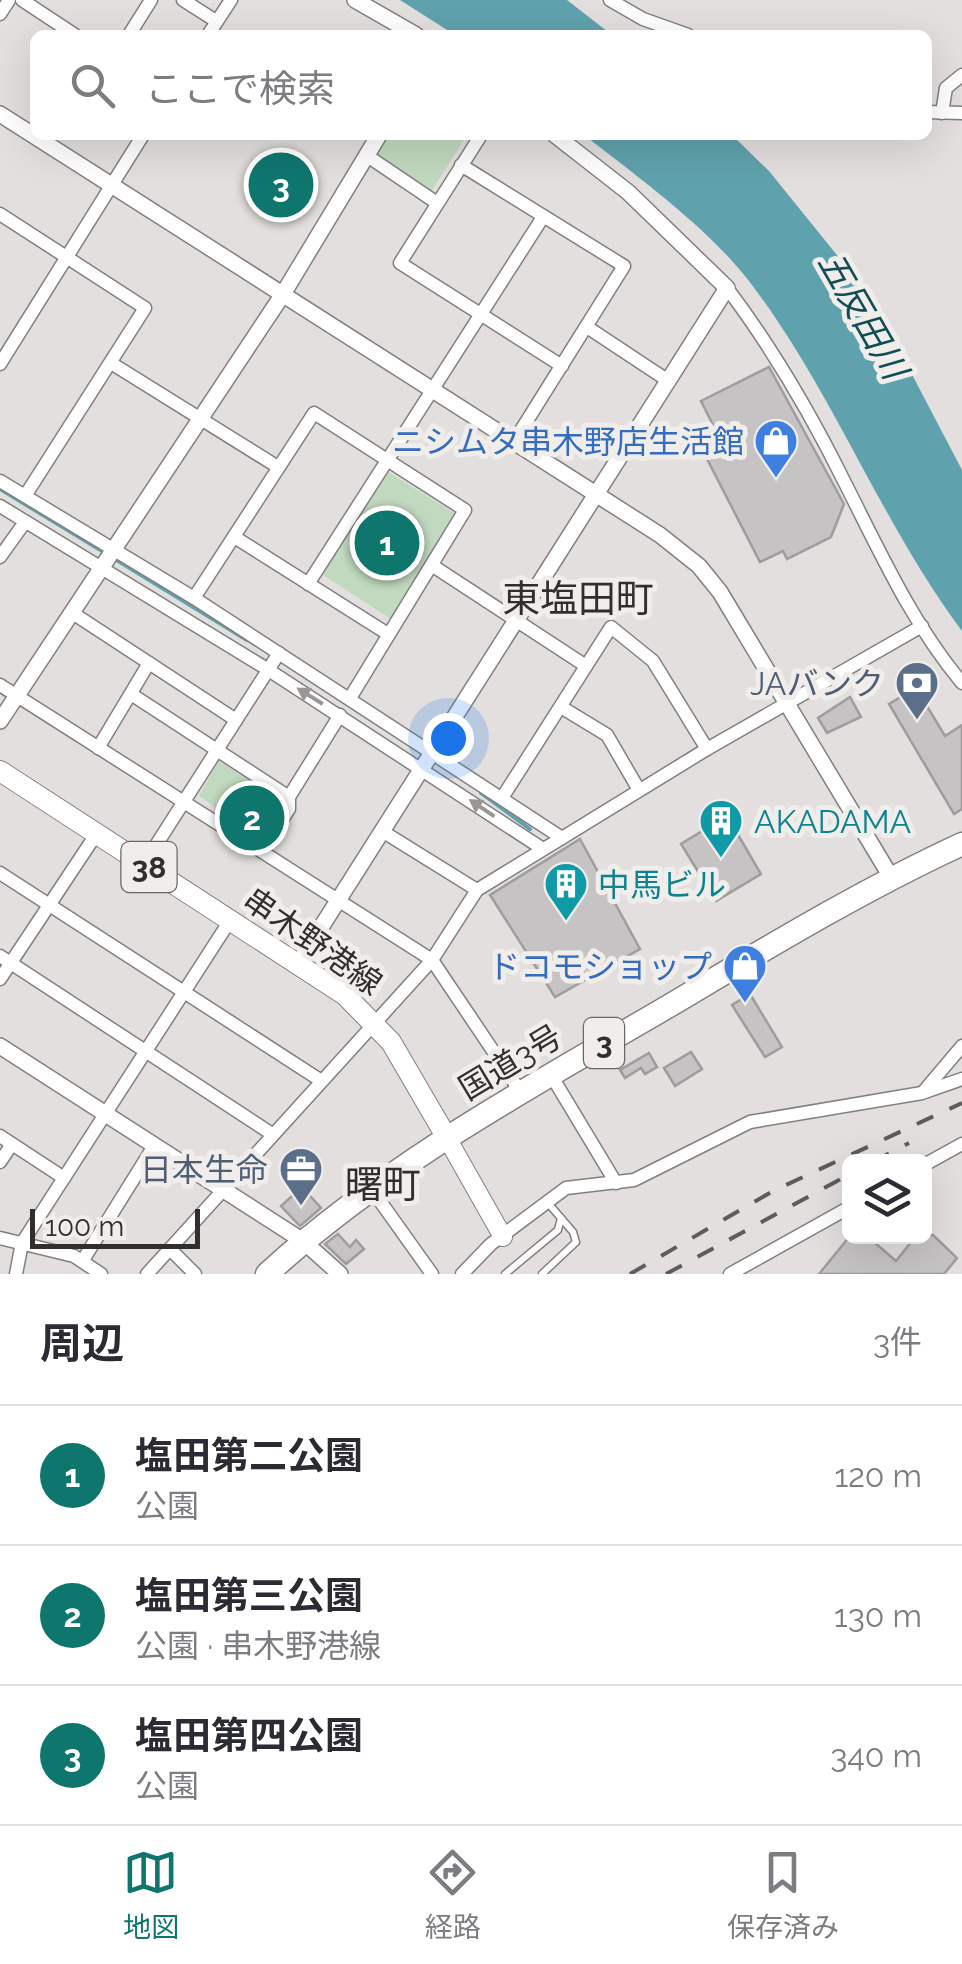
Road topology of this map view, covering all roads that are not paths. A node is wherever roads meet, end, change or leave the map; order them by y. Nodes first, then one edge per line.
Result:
1 (8, 0) edge
2 (22, 0) edge
3 (151, 0) edge
4 (183, 0) edge
5 (231, 0) edge
6 (354, 0) edge
7 (610, 0) edge
8 (627, 5) edge
9 (0, 14) edge
10 (216, 21) junction
11 (67, 30) edge
12 (132, 30) edge
13 (211, 30) edge
14 (407, 30) edge
15 (678, 30) edge
16 (962, 75) edge
17 (932, 112) edge
18 (942, 113) junction
19 (962, 113) edge
20 (0, 114) edge
21 (30, 128) edge
22 (139, 140) edge
23 (376, 140) edge
24 (477, 140) edge
25 (561, 140) edge
26 (59, 142) edge
27 (366, 154) junction
28 (462, 164) junction
29 (110, 184) junction
30 (437, 203) junction
31 (0, 214) edge
32 (542, 217) junction
33 (68, 256) junction
34 (727, 288) junction
35 (283, 294) junction
36 (480, 315) junction
37 (587, 328) junction
38 (111, 362) junction
39 (0, 364) edge
40 (562, 366) junction
41 (668, 380) junction
42 (431, 390) junction
43 (200, 419) junction
44 (513, 443) junction
45 (388, 459) junction
46 (278, 468) junction
47 (0, 481) edge
48 (594, 493) junction
49 (25, 496) junction
50 (0, 506) edge
51 (25, 522) junction
52 (236, 538) junction
53 (112, 550) junction
54 (0, 556) edge
55 (433, 566) junction
56 (100, 570) junction
57 (308, 584) junction
58 (194, 598) junction
59 (71, 612) junction
60 (514, 620) junction
61 (922, 626) junction
62 (388, 634) junction
63 (279, 652) junction
64 (149, 664) junction
65 (586, 666) junction
66 (267, 669) junction
67 (962, 683) edge
68 (0, 685) edge
69 (130, 694) junction
70 (18, 696) junction
71 (350, 698) junction
72 (786, 704) junction
73 (561, 707) junction
74 (340, 715) junction
75 (236, 720) junction
76 (0, 721) edge
77 (98, 748) junction
78 (706, 749) junction
79 (217, 750) junction
80 (432, 750) junction
81 (422, 767) junction
82 (0, 771) edge
83 (640, 790) junction
84 (288, 797) junction
85 (502, 798) junction
86 (184, 802) junction
87 (382, 831) junction
88 (97, 833) junction
89 (562, 838) junction
90 (962, 844) edge
91 (542, 848) junction
92 (262, 851) junction
93 (144, 864) junction
94 (0, 873) edge
95 (891, 876) junction
96 (477, 890) junction
97 (338, 900) junction
98 (49, 905) junction
99 (231, 919) junction
100 (5, 959) edge
101 (432, 960) junction
102 (299, 962) junction
103 (0, 979) edge
104 (184, 992) junction
105 (374, 1020) junction
106 (0, 1046) edge
107 (962, 1046) edge
108 (146, 1051) junction
109 (550, 1074) junction
110 (962, 1079) edge
111 (320, 1080) junction
112 (520, 1090) junction
113 (922, 1093) junction
114 (105, 1114) junction
115 (272, 1134) junction
116 (448, 1138) junction
117 (6, 1140) edge
118 (962, 1144) edge
119 (154, 1146) junction
120 (932, 1161) edge
121 (0, 1162) edge
122 (64, 1178) junction
123 (616, 1183) junction
124 (370, 1187) junction
125 (222, 1190) junction
126 (547, 1202) junction
127 (842, 1211) edge
128 (561, 1218) junction
129 (502, 1237) junction
130 (0, 1238) edge
131 (302, 1241) junction
132 (22, 1244) junction
133 (170, 1249) junction
134 (83, 1260) junction
135 (16, 1274) edge
136 (102, 1274) edge
137 (147, 1274) edge
138 (195, 1274) edge
139 (267, 1274) edge
140 (340, 1274) edge
141 (432, 1274) edge
142 (462, 1274) edge
143 (505, 1274) edge
144 (542, 1274) edge
145 (730, 1274) edge

1 - 9 street
2 - 11 street
3 - 12 street
4 - 10 street
5 - 10 street
6 - 14 street
7 - 8 street
8 - 15 street
10 - 13 street
16 - 18 street
17 - 18 street
18 - 19 street
20 - 21 street
22 - 29 street
23 - 27 street
24 - 28 street
25 - 34 street
26 - 29 street
27 - 30 street
27 - 35 street
28 - 30 street
28 - 32 street
29 - 33 street
29 - 35 street
30 - 36 street
31 - 33 street
32 - 36 street
32 - 37 street
33 - 38 street
33 - 39 street
34 - 41 street
34 - 61 street
35 - 42 street
35 - 43 street
36 - 40 street
36 - 42 street
37 - 40 street
37 - 41 street
38 - 43 street
38 - 49 street
40 - 44 street
41 - 48 street
42 - 44 street
42 - 45 street
43 - 46 street
43 - 53 street
44 - 48 street
45 - 46 street
45 - 55 street
45 - 57 street
46 - 52 street
47 - 49 street
48 - 60 street
48 - 72 street
49 - 53 street
50 - 51 street
51 - 54 street
51 - 56 street
52 - 57 street
52 - 58 street
53 - 56 street
53 - 58 street
55 - 60 street
55 - 62 street
56 - 59 street
56 - 66 street
57 - 62 street
58 - 63 street
59 - 64 street
59 - 70 street
60 - 65 street
60 - 80 street
61 - 67 street
61 - 72 street
62 - 71 street
63 - 66 street
63 - 71 street
64 - 69 street
64 - 75 street
65 - 73 street
65 - 78 street
74 -> 66 street
66 - 75 street
68 - 70 street
69 - 77 street
69 - 79 street
70 - 76 street
70 - 77 street
71 - 80 street
72 - 78 street
72 - 95 street
73 - 83 street
73 - 85 street
74 - 81 street
74 - 84 street
75 - 79 street
77 - 86 street
78 - 83 street
79 - 84 street
79 - 86 street
80 - 81 street
80 - 85 street
81 - 87 street
91 -> 81 street
82 - 88 main road, 串木野港線 / 38
83 - 89 street
84 - 92 street
85 - 89 street
86 - 92 street
86 - 93 street
87 - 96 street
87 - 97 street
88 - 93 main road, 串木野港線 / 38
88 - 98 street
89 - 91 street
90 - 95 highway, 国道3号 / 3
91 - 96 street
92 - 97 street
93 - 99 main road, 串木野港線 / 38
94 - 98 street
95 - 109 highway, 国道3号 / 3
96 - 101 street
97 - 101 street
97 - 102 street
98 - 100 street
98 - 104 street
99 - 102 main road, 串木野港線 / 38
99 - 104 street
100 - 103 street
100 - 108 street
101 - 105 street
101 - 112 street
102 - 105 main road, 串木野港線 / 38
104 - 108 street
104 - 111 street
105 - 111 street
105 - 116 main road, 串木野港線 / 38
106 - 114 street
107 - 113 street
108 - 114 street
108 - 115 street
109 - 112 highway, 国道3号 / 3
109 - 123 street
110 - 113 street
111 - 115 street
112 - 116 highway, 国道3号 / 3
113 - 123 street
114 - 119 street
114 - 122 street
115 - 125 street
116 - 124 highway, 国道3号 / 3
116 - 129 main road
117 - 121 street
117 - 122 street
118 - 120 street
119 - 125 street
119 - 134 street
122 - 132 street
123 - 126 street
124 - 131 highway, 国道3号 / 3
124 - 141 street
125 - 131 street
125 - 133 street
126 - 128 lane
126 - 129 street
127 - 145 street
128 - 143 lane
128 - 144 lane
129 - 142 street
130 - 132 street
131 - 139 highway, 国道3号 / 3
131 - 140 street
132 - 134 street
132 - 135 street
133 - 137 street
133 - 138 street
134 - 136 street

